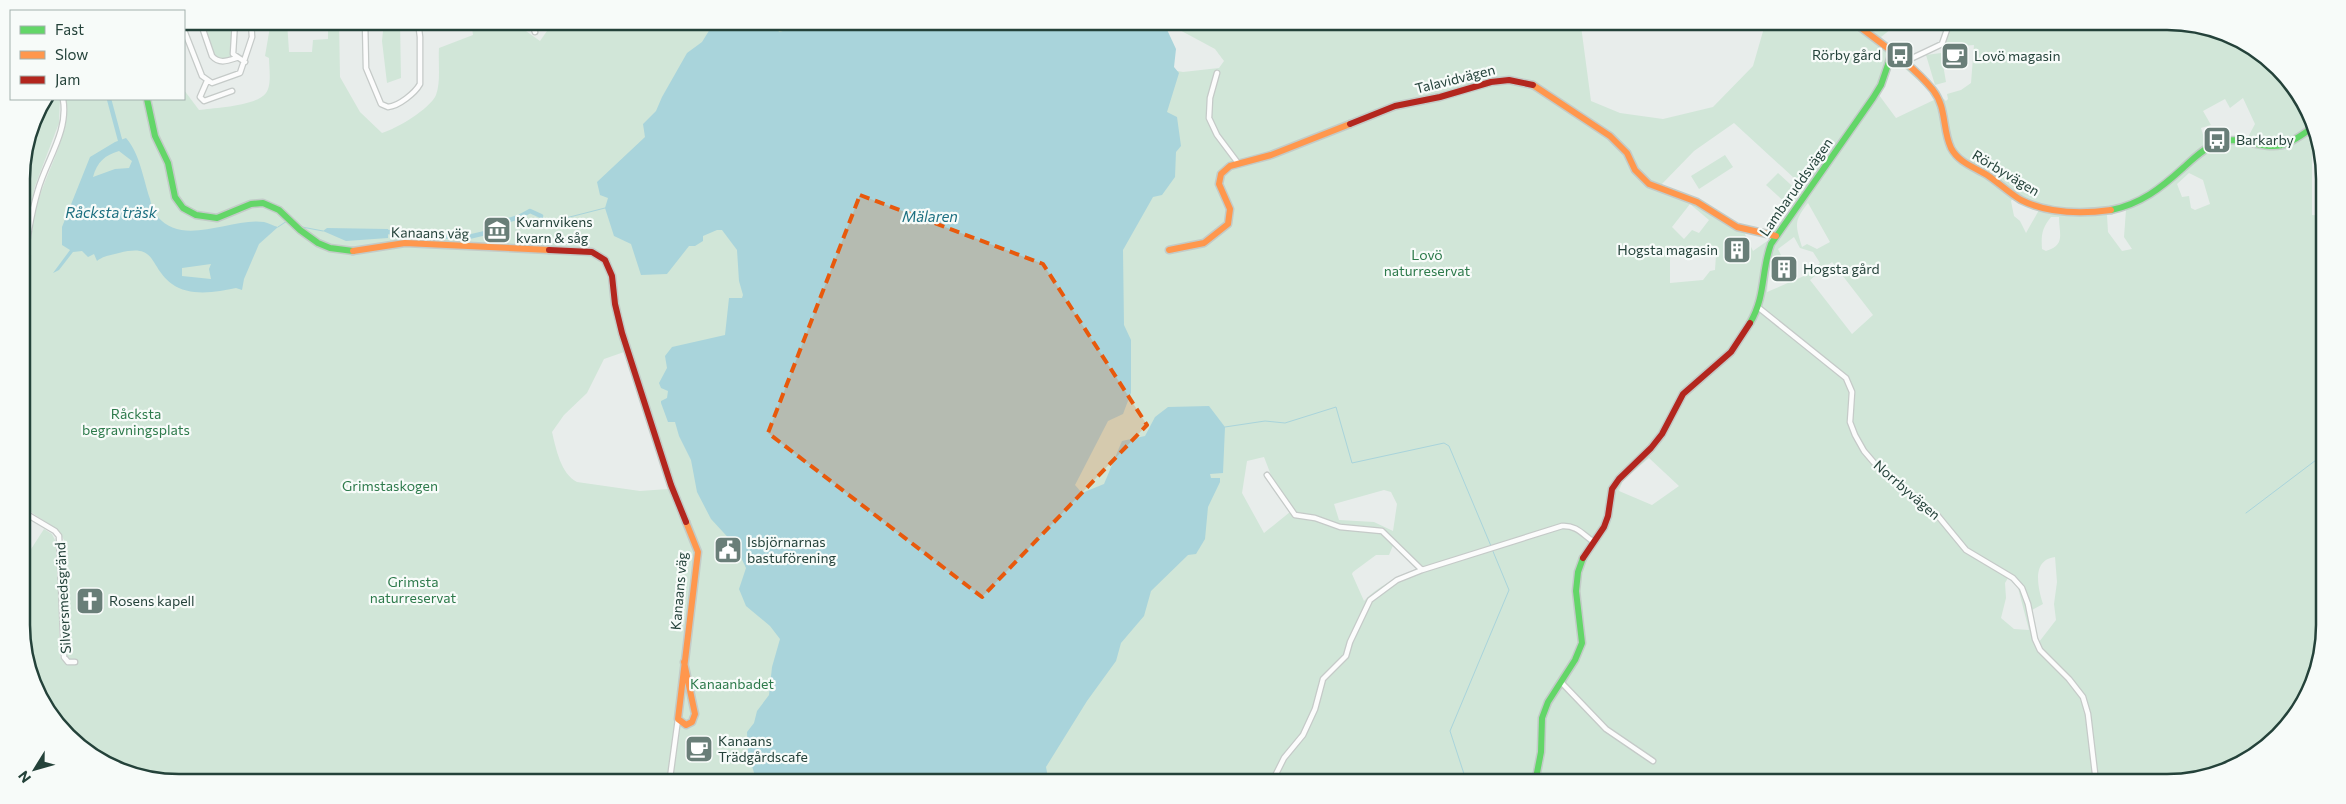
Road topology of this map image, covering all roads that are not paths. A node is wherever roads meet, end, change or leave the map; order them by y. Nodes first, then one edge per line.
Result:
1 (203, 30) edge
2 (234, 30) edge
3 (252, 30) edge
4 (365, 30) edge
5 (419, 30) edge
6 (1863, 30) edge
7 (1947, 30) edge
8 (185, 33) edge
9 (1892, 53) junction
10 (236, 58) junction
11 (245, 62) junction
12 (1904, 62) junction
13 (1217, 73) dead end
14 (207, 82) junction
15 (232, 91) dead end
16 (63, 100) edge
17 (147, 100) edge
18 (2308, 130) edge
19 (1238, 163) junction
20 (30, 224) edge
21 (1776, 236) junction
22 (1169, 250) dead end
23 (1759, 308) junction
24 (1266, 475) dead end
25 (30, 515) edge
26 (1594, 542) junction
27 (1422, 570) junction
28 (74, 662) dead end
29 (684, 662) junction
30 (1561, 682) junction
31 (678, 719) junction
32 (1653, 761) dead end
33 (671, 774) edge
34 (1276, 774) edge
35 (1537, 774) edge
36 (2095, 774) edge

1 - 10 street
2 - 10 street
3 - 11 street
4 - 5 street
6 - 9 street, Rörbyvägen
7 - 12 street
8 - 14 street
9 - 12 street, Rörbyvägen
9 - 21 street, Lambaruddsvägen
10 - 11 street
11 - 14 street
12 - 18 street, Rörbyvägen
13 - 19 street
14 - 15 street
16 - 20 street
17 - 29 street, Kanaans väg
19 - 21 street, Talavidvägen
19 - 22 street, Talavidvägen
21 - 23 street, Lambaruddsvägen
23 - 26 street, Lambaruddsvägen
23 - 36 street, Norrbyvägen
24 - 27 street
25 - 28 street, Silversmedsgränd
26 - 27 street
26 - 30 street, Lambaruddsvägen
27 - 34 street
29 - 31 street, Kanaans väg
29 - 31 street, Kanaans väg
30 - 32 street
30 - 35 street, Lambaruddsvägen
31 - 33 street

